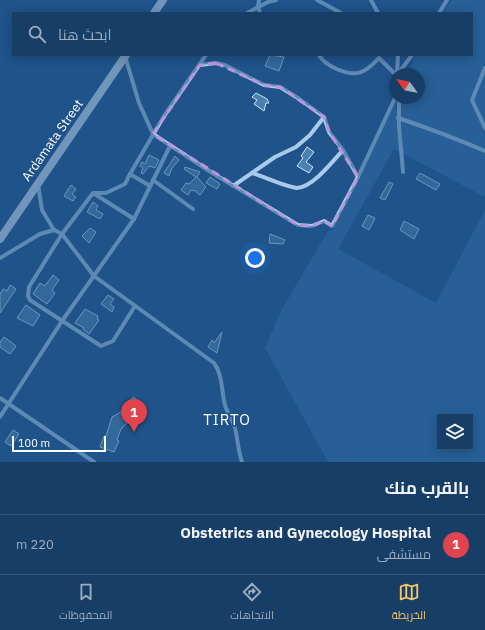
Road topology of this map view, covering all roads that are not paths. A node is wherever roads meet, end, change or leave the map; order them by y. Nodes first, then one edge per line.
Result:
1 (163, 0) edge
2 (258, 0) edge
3 (276, 0) edge
4 (317, 0) edge
5 (372, 0) edge
6 (447, 0) edge
7 (258, 7) junction
8 (155, 12) edge
9 (249, 12) edge
10 (260, 12) edge
11 (339, 12) edge
12 (378, 12) edge
13 (440, 12) edge
14 (124, 56) edge
15 (125, 56) edge
16 (205, 56) edge
17 (320, 56) edge
18 (398, 56) edge
19 (411, 56) edge
20 (200, 65) junction
21 (390, 68) edge
22 (397, 68) edge
23 (402, 68) edge
24 (485, 68) edge
25 (392, 104) edge
26 (399, 104) edge
27 (324, 118) junction
28 (398, 118) junction
29 (485, 128) edge
30 (153, 134) junction
31 (170, 146) junction
32 (343, 150) junction
33 (485, 151) edge
34 (402, 172) dead end
35 (252, 173) junction
36 (130, 174) junction
37 (358, 177) junction
38 (153, 180) junction
39 (38, 181) junction
40 (150, 186) junction
41 (233, 186) junction
42 (93, 193) junction
43 (193, 209) dead end
44 (134, 219) junction
45 (54, 230) junction
46 (62, 234) junction
47 (0, 239) edge
48 (0, 258) edge
49 (94, 276) junction
50 (135, 306) junction
51 (62, 321) junction
52 (0, 398) edge
53 (9, 404) junction
54 (0, 417) edge
55 (94, 462) edge
56 (242, 462) edge

1 - 8 main road
2 - 7 street
3 - 7 street
4 - 11 street
5 - 12 street
6 - 13 street
7 - 9 street
7 - 10 street
14 - 39 main road, Ardamata Street
15 - 30 street
16 - 20 street
17 - 21 street
18 - 22 street
19 - 23 street
20 - 27 street
20 - 30 street
24 - 29 street
25 - 37 street
26 - 28 street
27 - 32 street
27 - 35 street
28 - 33 street
28 - 34 street
30 - 31 street
30 - 36 street
31 - 38 street
31 - 41 street
32 - 35 street
32 - 37 street
35 - 41 street
36 - 40 street
36 - 42 street
37 - 41 street
38 - 40 street
38 - 43 street
39 - 45 street
39 - 47 main road, Ardamata Street
40 - 44 street
42 - 44 street
42 - 46 street
44 - 49 street
45 - 46 street
45 - 48 street
46 - 49 street
46 - 51 street
49 - 50 street
49 - 51 street
50 - 51 street
50 - 56 street
51 - 53 street
52 - 53 street
53 - 54 street
53 - 55 street

